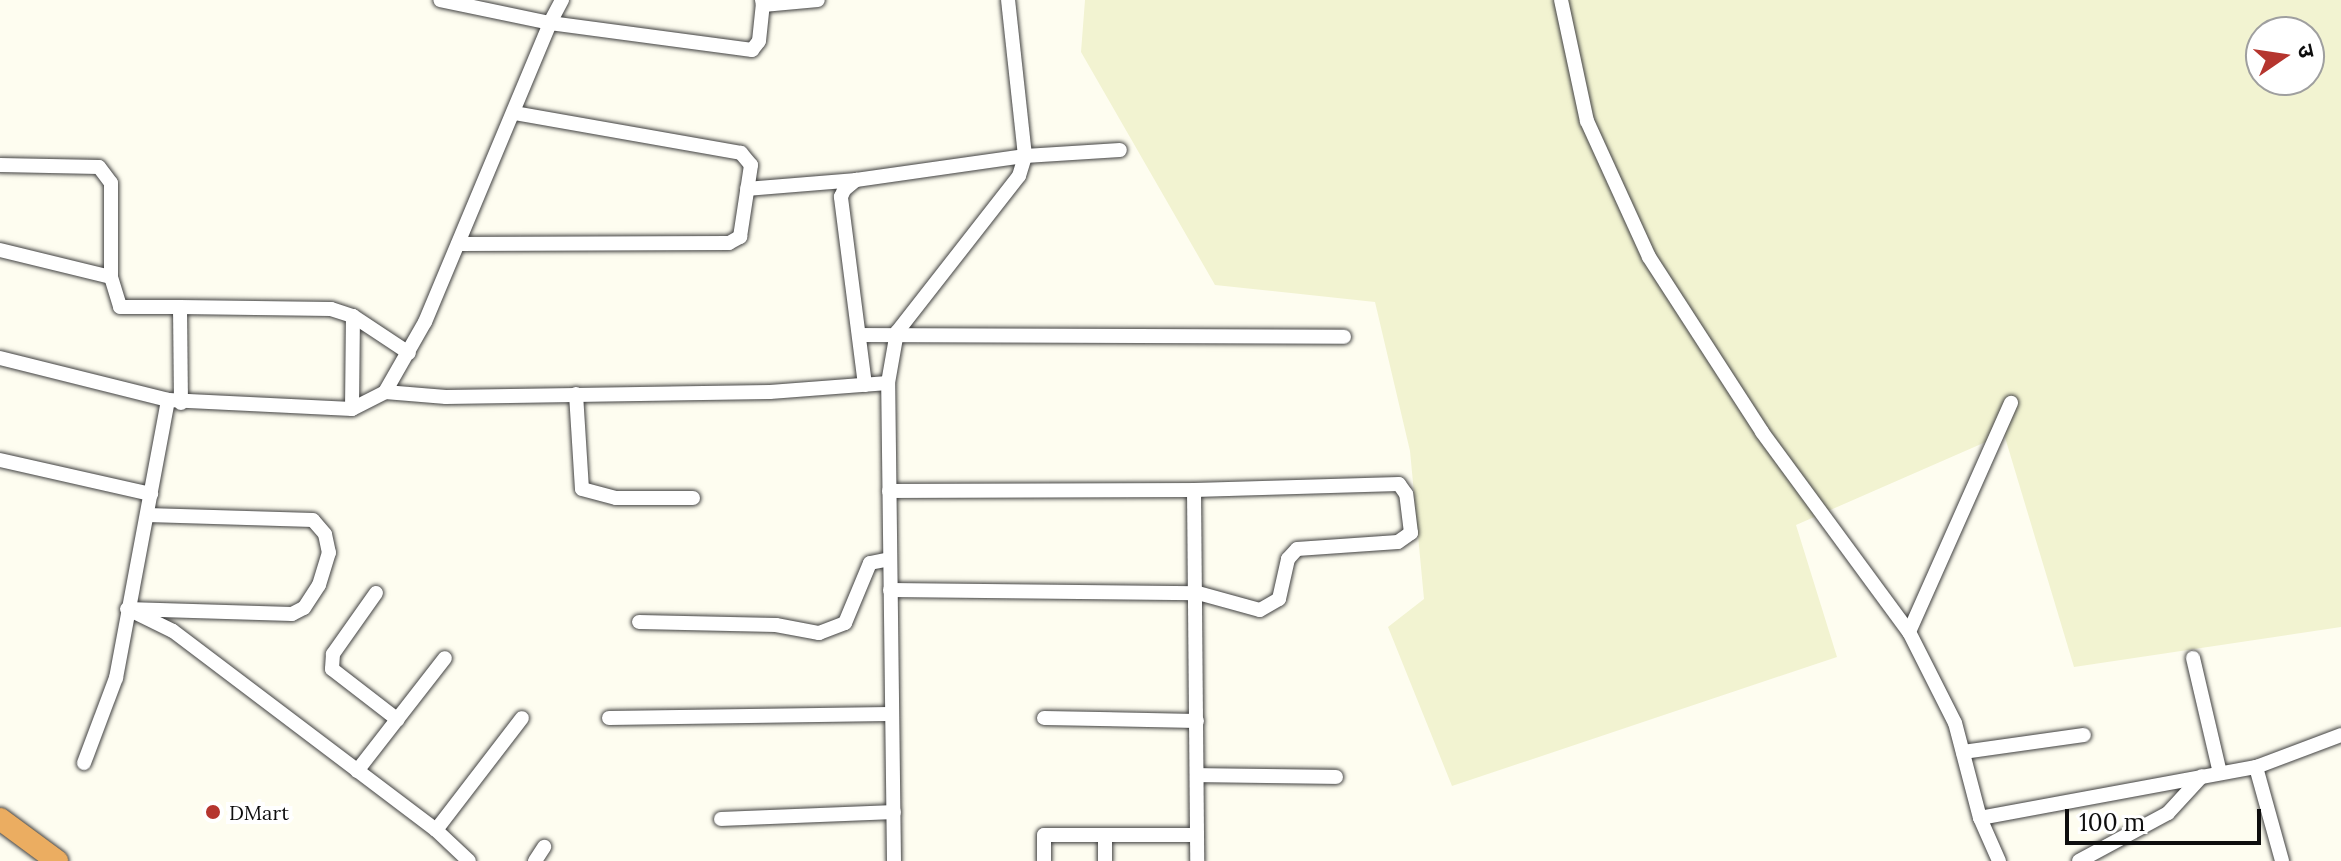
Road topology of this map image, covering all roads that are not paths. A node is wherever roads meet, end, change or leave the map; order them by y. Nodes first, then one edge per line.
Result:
1 (440, 0) edge
2 (562, 0) edge
3 (818, 0) edge
4 (1008, 0) edge
5 (1561, 0) edge
6 (763, 3) edge
7 (550, 23) junction
8 (513, 113) junction
9 (1120, 150) dead end
10 (1025, 156) junction
11 (0, 165) edge
12 (856, 180) junction
13 (747, 189) junction
14 (458, 244) junction
15 (0, 250) edge
16 (111, 277) junction
17 (180, 307) junction
18 (353, 316) junction
19 (897, 332) junction
20 (859, 335) junction
21 (1344, 337) dead end
22 (412, 347) junction
23 (0, 358) edge
24 (888, 383) junction
25 (865, 385) junction
26 (385, 392) junction
27 (576, 394) junction
28 (175, 402) junction
29 (2011, 403) dead end
30 (352, 409) junction
31 (0, 460) edge
32 (1194, 490) junction
33 (889, 491) junction
34 (151, 494) junction
35 (693, 498) dead end
36 (147, 515) junction
37 (890, 559) junction
38 (890, 590) junction
39 (376, 593) dead end
40 (1198, 593) junction
41 (127, 609) junction
42 (639, 622) dead end
43 (1909, 632) junction
44 (445, 658) dead end
45 (2193, 658) dead end
46 (889, 714) junction
47 (522, 718) dead end
48 (609, 718) dead end
49 (1044, 718) dead end
50 (398, 720) junction
51 (1197, 721) junction
52 (2084, 735) dead end
53 (2341, 735) edge
54 (1963, 752) junction
55 (84, 763) dead end
56 (2256, 767) junction
57 (357, 771) junction
58 (2220, 773) junction
59 (1197, 775) junction
60 (2202, 776) junction
61 (1336, 777) dead end
62 (894, 812) junction
63 (1980, 818) junction
64 (0, 819) edge
65 (721, 819) dead end
66 (436, 830) junction
67 (1196, 835) junction
68 (1105, 836) junction
69 (544, 847) dead end
70 (57, 861) edge
71 (469, 861) edge
72 (535, 861) edge
73 (894, 861) edge
74 (1044, 861) edge
75 (1105, 861) edge
76 (1197, 861) edge
77 (1999, 861) edge
78 (2079, 861) edge
79 (2282, 861) edge

1 - 7 street
2 - 7 street
3 - 6 street
4 - 10 street
5 - 43 street
6 - 7 street
7 - 8 street
8 - 13 street
8 - 14 street
9 - 10 street
10 - 12 street
10 - 19 street
11 - 16 street
12 - 13 street
12 - 20 street
13 - 14 street
14 - 22 street
15 - 16 street
16 - 17 street
17 - 18 street
17 - 28 street
18 - 22 street
18 - 30 street
19 - 20 street
19 - 21 street
19 - 24 street
20 - 25 street
22 - 26 street
23 - 28 street
24 - 25 street
24 - 33 street
25 - 27 street
26 - 27 street
26 - 30 street
27 - 35 street
28 - 30 street
28 - 34 street
29 - 43 street
31 - 34 street
32 - 33 street
32 - 40 street
32 - 40 street
33 - 37 street
34 - 36 street
36 - 41 street
36 - 41 street
37 - 38 street
37 - 42 street
38 - 40 street
38 - 46 street
39 - 50 street
40 - 51 street
41 - 55 street
41 - 57 street
43 - 54 street
44 - 50 street
45 - 58 street
46 - 48 street
46 - 62 street
47 - 66 street
49 - 51 street
50 - 57 street
51 - 59 street
52 - 54 street
53 - 56 street
54 - 63 street
56 - 58 street
56 - 79 street
57 - 66 street
58 - 60 street
59 - 61 street
59 - 67 street
60 - 63 street
60 - 78 street
62 - 65 street
62 - 73 street
63 - 77 street
64 - 70 highway
66 - 71 street
67 - 68 street
67 - 76 street
68 - 74 street
68 - 75 street
69 - 72 street

